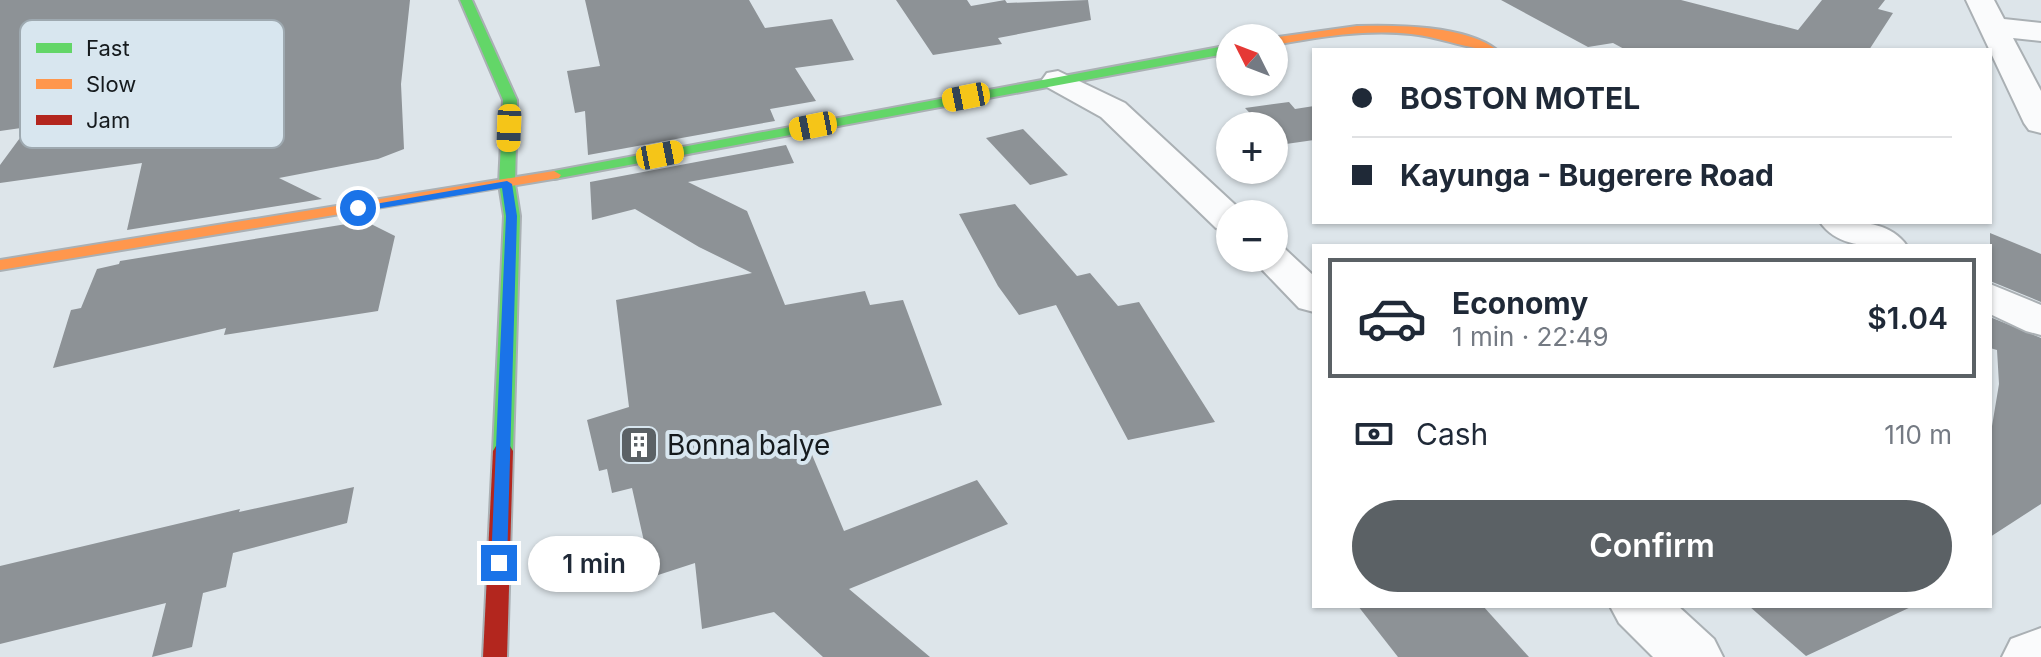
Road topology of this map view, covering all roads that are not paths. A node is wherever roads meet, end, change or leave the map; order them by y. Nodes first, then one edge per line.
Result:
1 (466, 0) edge
2 (1987, 14) edge
3 (2041, 32) edge
4 (1288, 38) edge
5 (1487, 48) edge
6 (1216, 52) edge
7 (1058, 80) junction
8 (2041, 123) edge
9 (507, 184) junction
10 (1216, 207) edge
11 (1843, 224) edge
12 (1883, 244) edge
13 (0, 265) edge
14 (1286, 272) edge
15 (1312, 297) edge
16 (1992, 298) edge
17 (2041, 322) edge
18 (1641, 608) edge
19 (2041, 653) edge
20 (495, 657) edge
21 (1693, 657) edge
22 (2032, 657) edge

1 - 9 street
2 - 3 street
2 - 8 street
4 - 5 street
6 - 7 street
7 - 9 street
7 - 10 street
9 - 13 street
9 - 20 street
11 - 12 street
14 - 15 street
16 - 17 street
18 - 21 street
19 - 22 street

